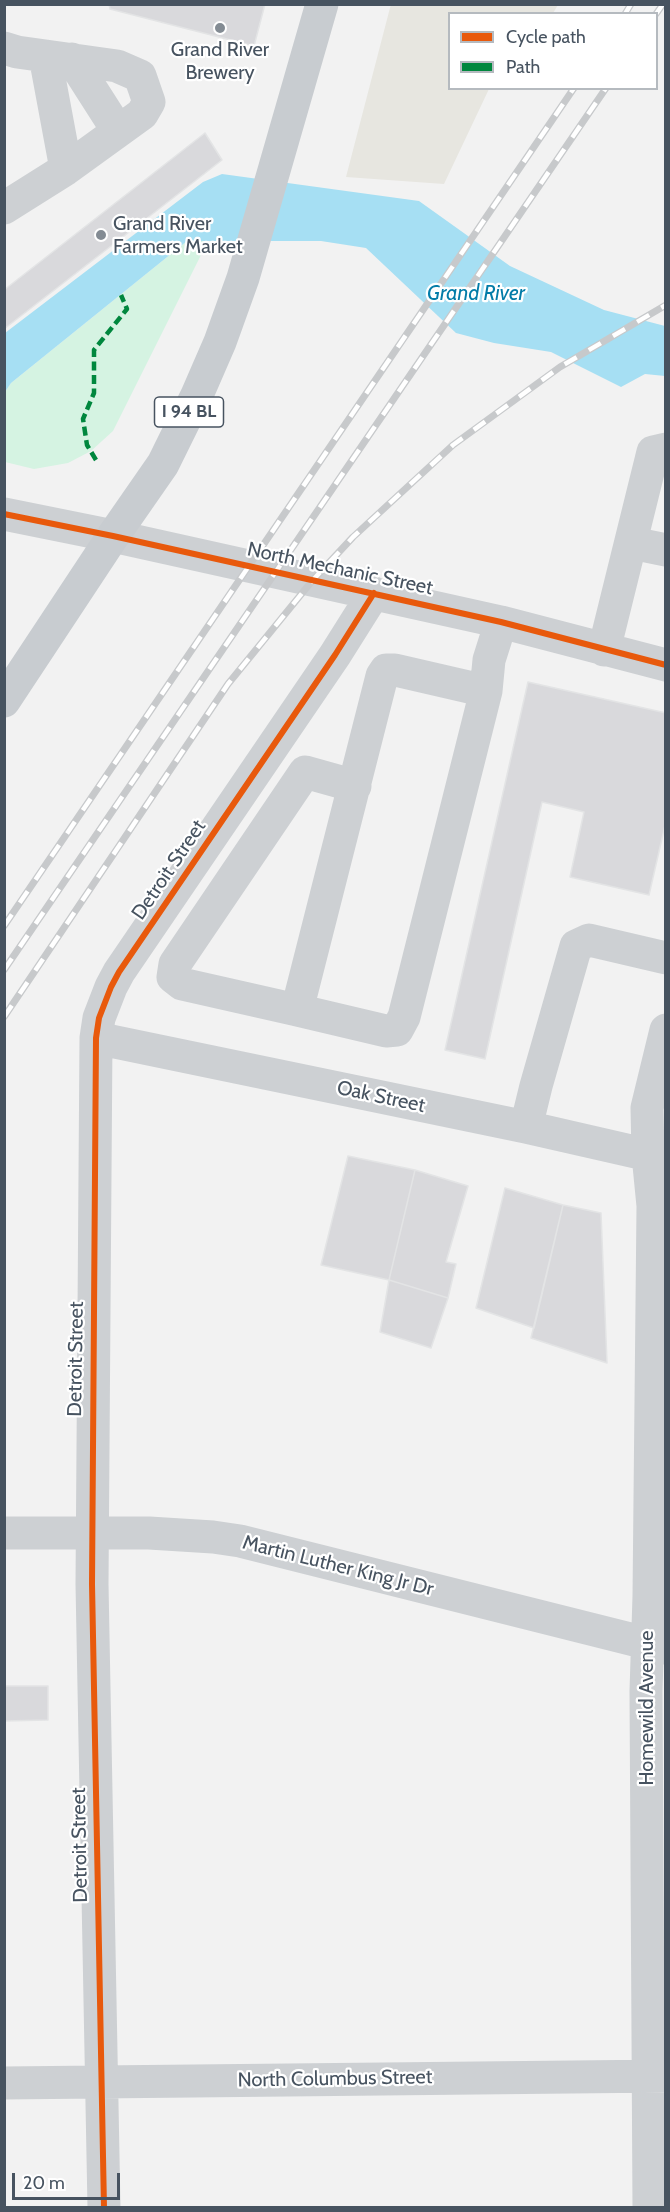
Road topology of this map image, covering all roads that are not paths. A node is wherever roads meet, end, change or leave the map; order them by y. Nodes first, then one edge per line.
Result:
1 (322, 4) edge
2 (4, 48) edge
3 (58, 58) junction
4 (118, 131) junction
5 (66, 169) junction
6 (4, 208) edge
7 (666, 449) edge
8 (4, 514) edge
9 (113, 536) junction
10 (632, 543) junction
11 (666, 550) edge
12 (374, 593) junction
13 (501, 622) junction
14 (604, 650) junction
15 (666, 665) edge
16 (486, 691) junction
17 (4, 700) edge
18 (355, 786) junction
19 (666, 958) edge
20 (297, 1010) junction
21 (666, 1030) edge
22 (96, 1038) junction
23 (526, 1127) junction
24 (657, 1157) edge
25 (92, 1532) junction
26 (4, 1533) edge
27 (656, 1646) edge
28 (657, 2077) edge
29 (102, 2082) junction
30 (4, 2083) edge
31 (104, 2208) edge
32 (649, 2208) edge

1 - 9 main road, I 94 BL
2 - 3 street
3 - 4 street
3 - 4 street
3 - 5 street
4 - 5 street
5 - 6 street
7 - 10 street
8 - 9 street, North Mechanic Street
9 - 12 street, North Mechanic Street
9 - 17 main road, I 94 BL
10 - 11 street
10 - 14 street
12 - 13 street, North Mechanic Street
12 - 22 street, Detroit Street
13 - 14 street, North Mechanic Street
13 - 16 street
14 - 15 street, North Mechanic Street
16 - 18 street
16 - 20 street
18 - 20 street
18 - 20 street
19 - 23 street
21 - 24 street, Homewild Avenue
22 - 23 street, Oak Street
22 - 25 street, Detroit Street
23 - 24 street, Oak Street
24 - 27 street, Homewild Avenue
25 - 26 street, Martin Luther King Jr Dr
25 - 27 street, Martin Luther King Jr Dr
25 - 29 street, Detroit Street
27 - 28 street, Homewild Avenue
28 - 29 street, North Columbus Street
28 - 32 street, Homewild Avenue
29 - 30 street, North Columbus Street
29 - 31 street, Detroit Street

